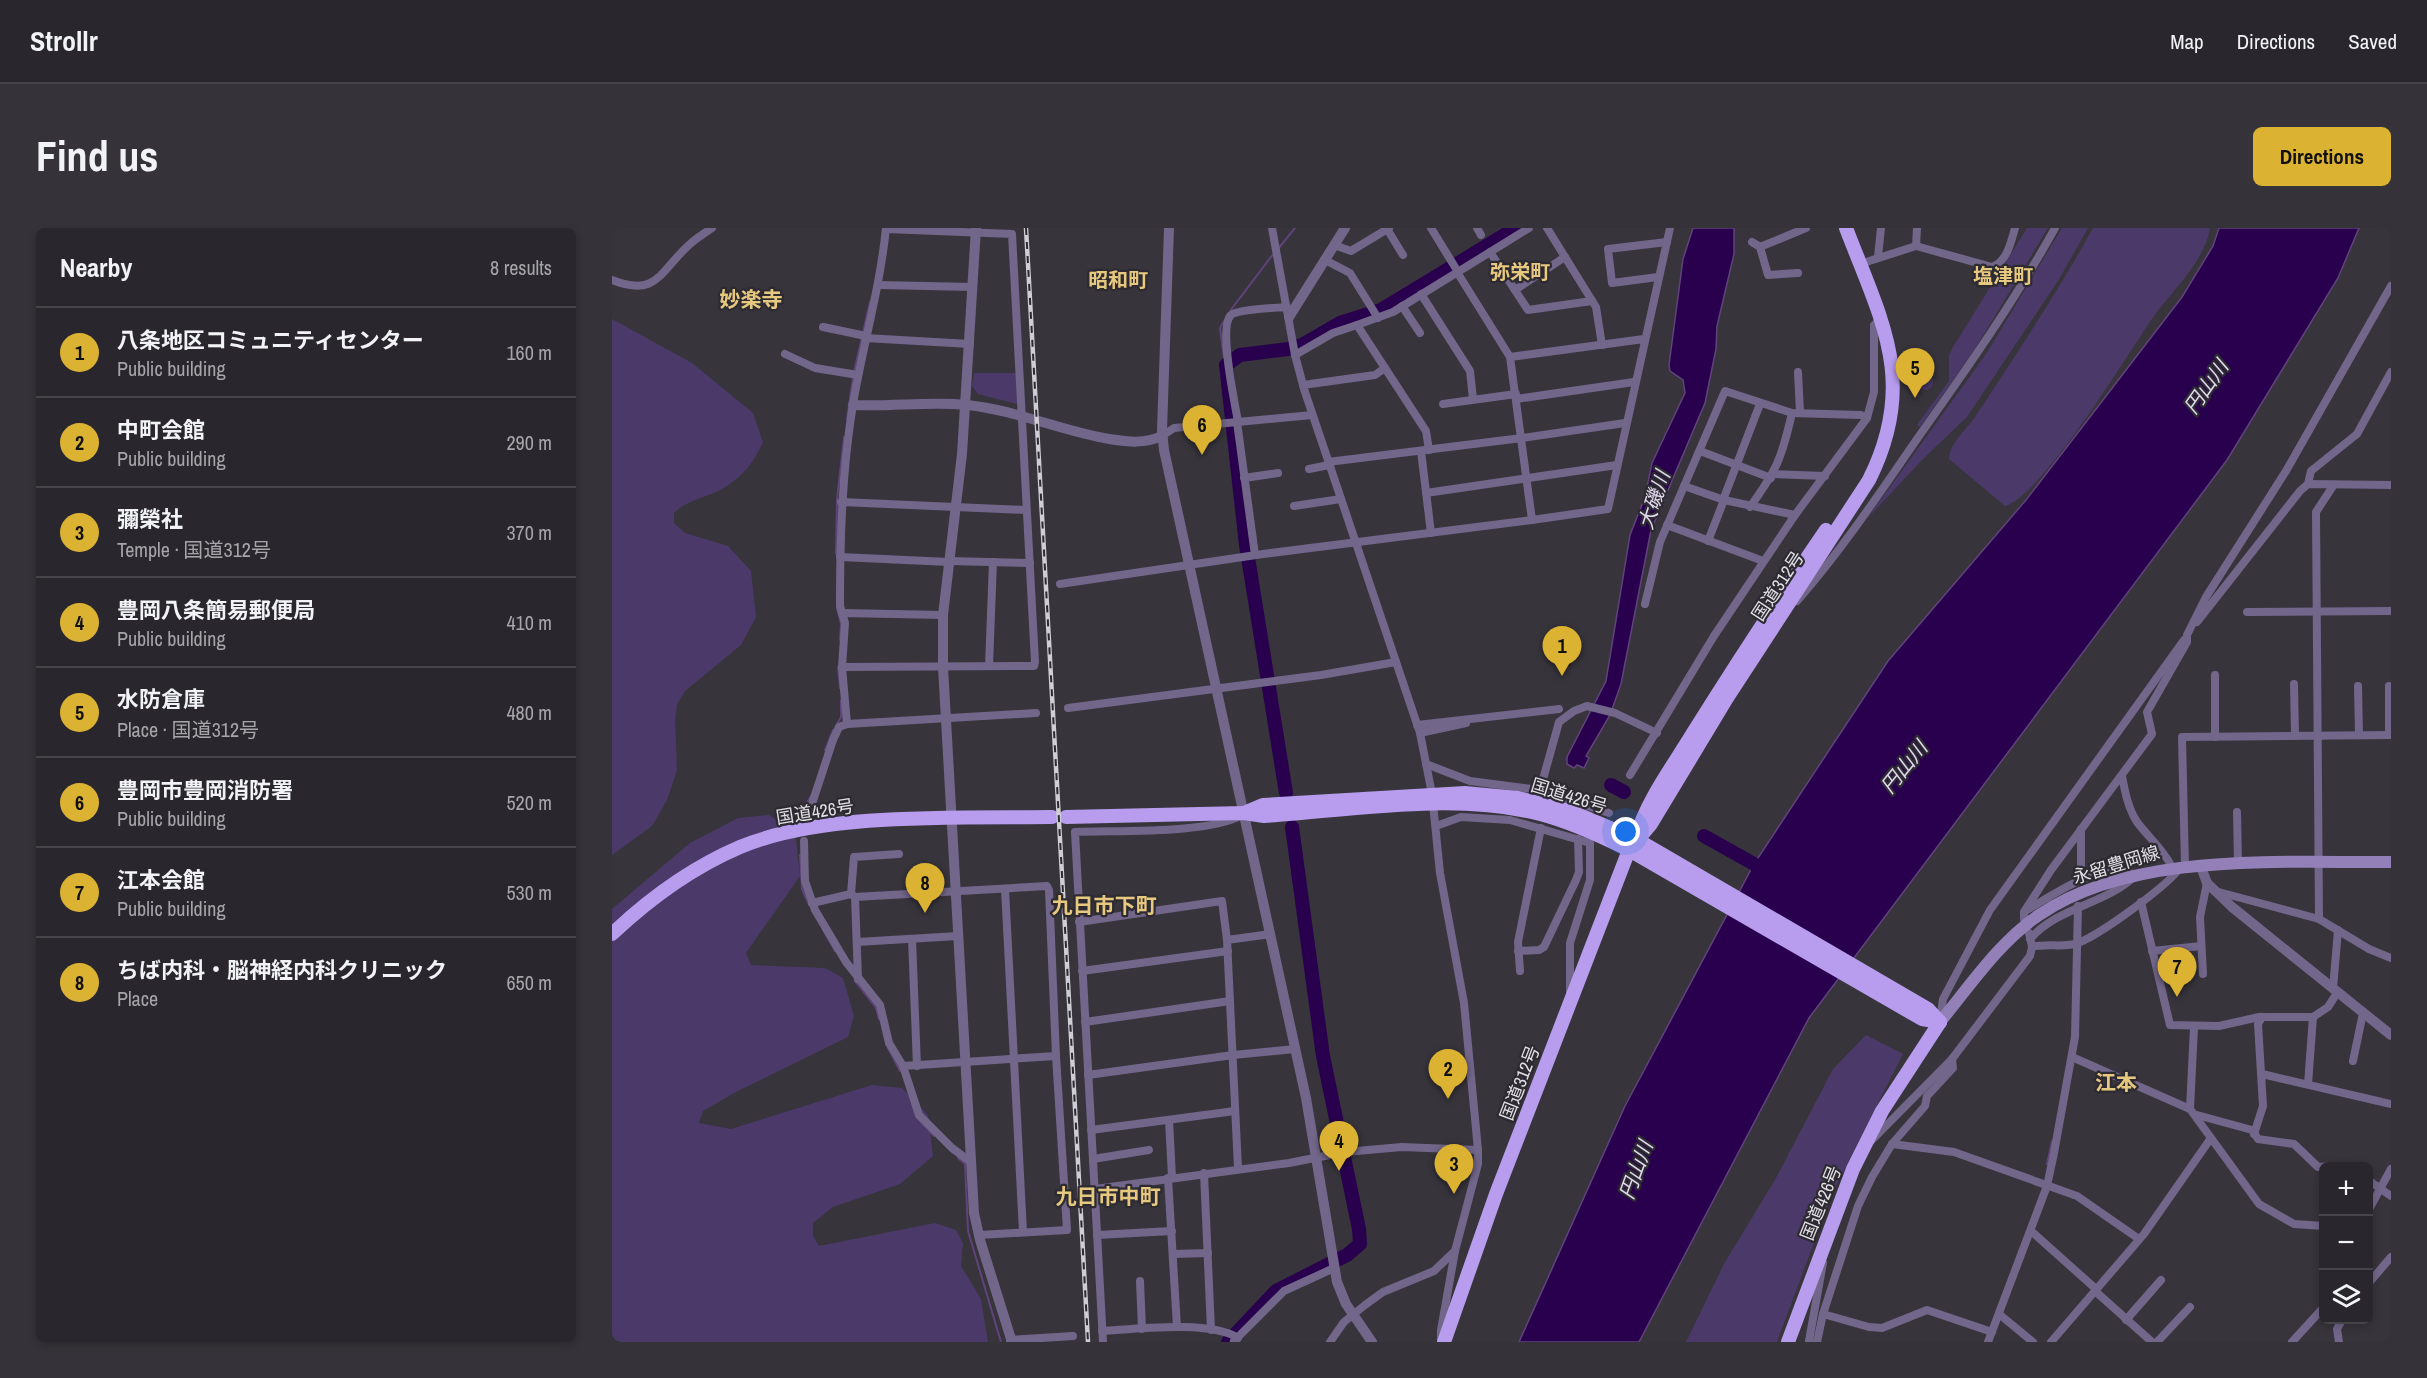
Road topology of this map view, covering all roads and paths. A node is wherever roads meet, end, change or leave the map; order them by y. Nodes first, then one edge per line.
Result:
1 (712, 228) edge
2 (886, 228) edge
3 (1169, 228) edge
4 (1272, 228) edge
5 (1345, 228) edge
6 (1431, 228) edge
7 (1529, 228) edge
8 (1547, 228) edge
9 (1670, 228) edge
10 (1806, 228) edge
11 (1846, 228) edge
12 (1881, 228) edge
13 (1917, 228) edge
14 (2015, 228) edge
15 (2055, 228) edge
16 (1388, 229) edge
17 (976, 230) edge
18 (1667, 242) junction
19 (1334, 245) junction
20 (1916, 246) junction
21 (1490, 252) junction
22 (1403, 255) dead end
23 (1565, 257) junction
24 (1878, 257) junction
25 (1325, 260) junction
26 (1860, 264) junction
27 (1456, 269) junction
28 (1798, 273) dead end
29 (1659, 277) junction
30 (612, 280) edge
31 (878, 285) junction
32 (2391, 286) edge
33 (973, 288) junction
34 (1515, 290) junction
35 (1421, 294) junction
36 (1592, 301) junction
37 (1402, 306) junction
38 (1288, 312) junction
39 (1375, 314) junction
40 (1880, 320) junction
41 (1357, 325) junction
42 (823, 327) dead end
43 (1420, 333) dead end
44 (865, 337) junction
45 (1644, 339) junction
46 (970, 344) junction
47 (1602, 345) junction
48 (785, 354) dead end
49 (1295, 355) junction
50 (1510, 357) junction
51 (1385, 368) junction
52 (1798, 372) dead end
53 (2391, 372) edge
54 (858, 375) junction
55 (1635, 382) junction
56 (1303, 385) junction
57 (1516, 397) junction
58 (1473, 399) junction
59 (1443, 404) dead end
60 (1760, 404) junction
61 (853, 405) junction
62 (966, 405) junction
63 (1796, 413) junction
64 (1022, 415) junction
65 (1312, 415) junction
66 (1867, 418) junction
67 (1238, 422) junction
68 (1625, 423) junction
69 (1162, 436) junction
70 (1522, 438) junction
71 (1425, 450) junction
72 (1700, 451) junction
73 (1329, 464) junction
74 (1617, 465) junction
75 (1737, 465) junction
76 (1309, 469) dead end
77 (1278, 472) dead end
78 (1773, 476) junction
79 (1825, 476) junction
80 (1244, 478) junction
81 (1527, 478) junction
82 (2308, 484) junction
83 (2391, 485) edge
84 (1684, 486) junction
85 (2333, 486) junction
86 (1426, 493) junction
87 (1341, 499) junction
88 (1724, 500) junction
89 (841, 502) junction
90 (1294, 506) dead end
91 (956, 507) junction
92 (1750, 507) junction
93 (1026, 510) junction
94 (1795, 515) junction
95 (1532, 520) junction
96 (1667, 525) junction
97 (1431, 533) junction
98 (1708, 541) junction
99 (1355, 543) junction
100 (1255, 555) junction
101 (840, 557) junction
102 (1763, 561) junction
103 (949, 562) junction
104 (993, 562) junction
105 (1030, 563) junction
106 (1190, 565) junction
107 (1060, 584) dead end
108 (1797, 601) dead end
109 (1645, 603) dead end
110 (2391, 611) edge
111 (2247, 612) dead end
112 (2317, 612) junction
113 (842, 613) junction
114 (943, 615) junction
115 (2187, 635) junction
116 (1396, 662) junction
117 (989, 666) junction
118 (842, 667) junction
119 (943, 667) junction
120 (2215, 675) dead end
121 (2294, 684) dead end
122 (2358, 686) dead end
123 (2389, 686) dead end
124 (1216, 687) junction
125 (1068, 708) dead end
126 (1559, 709) dead end
127 (1036, 713) dead end
128 (946, 718) junction
129 (847, 724) junction
130 (1419, 729) junction
131 (1657, 733) junction
132 (2359, 735) junction
133 (2390, 735) edge
134 (2295, 736) junction
135 (2318, 736) junction
136 (2215, 737) junction
137 (1426, 764) junction
138 (1630, 775) dead end
139 (2122, 776) junction
140 (1540, 790) junction
141 (1433, 799) junction
142 (2237, 812) dead end
143 (1244, 813) junction
144 (952, 818) junction
145 (807, 819) dead end
146 (1598, 824) junction
147 (1436, 826) junction
148 (1541, 828) junction
149 (2081, 828) junction
150 (1578, 839) junction
151 (804, 841) dead end
152 (1632, 844) junction
153 (899, 854) dead end
154 (2391, 862) edge
155 (2319, 863) junction
156 (2238, 865) junction
157 (2179, 867) junction
158 (2201, 867) junction
159 (2136, 875) junction
160 (2081, 881) junction
161 (2211, 887) junction
162 (1005, 889) junction
163 (955, 892) junction
164 (853, 895) junction
165 (2141, 902) junction
166 (812, 903) junction
167 (2078, 906) junction
168 (2319, 919) junction
169 (1079, 922) junction
170 (2338, 930) junction
171 (612, 934) edge
172 (1271, 934) junction
173 (958, 936) junction
174 (912, 939) junction
175 (1227, 940) junction
176 (2030, 940) junction
177 (857, 942) junction
178 (2077, 943) junction
179 (2201, 946) junction
180 (2175, 949) junction
181 (1228, 951) junction
182 (1518, 951) junction
183 (2152, 951) junction
184 (2391, 958) edge
185 (1082, 971) junction
186 (1520, 971) dead end
187 (2203, 974) dead end
188 (2179, 979) dead end
189 (858, 980) junction
190 (2335, 991) junction
191 (1571, 999) junction
192 (1230, 1001) junction
193 (2363, 1013) junction
194 (2262, 1017) junction
195 (2313, 1017) junction
196 (1085, 1022) junction
197 (1940, 1022) junction
198 (2194, 1027) junction
199 (2389, 1030) edge
200 (1295, 1049) junction
201 (1233, 1055) junction
202 (1056, 1056) junction
203 (2072, 1057) junction
204 (1952, 1059) junction
205 (1014, 1060) junction
206 (2353, 1061) dead end
207 (967, 1063) junction
208 (903, 1066) junction
209 (917, 1066) junction
210 (2262, 1074) junction
211 (1088, 1075) junction
212 (2308, 1084) junction
213 (2391, 1104) edge
214 (1235, 1111) junction
215 (2193, 1112) junction
216 (1169, 1120) junction
217 (1091, 1130) junction
218 (2254, 1134) junction
219 (2211, 1138) junction
220 (1892, 1144) junction
221 (1868, 1145) junction
222 (1149, 1150) dead end
223 (1478, 1150) junction
224 (1317, 1156) junction
225 (1092, 1160) junction
226 (972, 1163) junction
227 (2319, 1167) edge
228 (1238, 1168) junction
229 (2391, 1169) edge
230 (1204, 1173) junction
231 (1170, 1178) junction
232 (2373, 1184) edge
233 (2047, 1186) junction
234 (2380, 1189) junction
235 (1095, 1190) junction
236 (2391, 1196) edge
237 (2373, 1202) edge
238 (2319, 1226) edge
239 (1172, 1231) junction
240 (2031, 1231) junction
241 (1023, 1232) junction
242 (979, 1235) junction
243 (1097, 1235) junction
244 (2139, 1239) junction
245 (1455, 1251) junction
246 (1208, 1253) junction
247 (1173, 1254) junction
248 (1819, 1254) junction
249 (2391, 1257) edge
250 (1333, 1263) junction
251 (2373, 1278) edge
252 (2162, 1280) dead end
253 (1140, 1281) dead end
254 (2096, 1290) junction
255 (2190, 1307) dead end
256 (2319, 1312) edge
257 (1353, 1314) junction
258 (1822, 1314) junction
259 (1999, 1314) junction
260 (2126, 1320) junction
261 (2340, 1324) edge
262 (1177, 1327) junction
263 (1142, 1329) junction
264 (1211, 1330) junction
265 (1102, 1331) junction
266 (1992, 1332) junction
267 (1073, 1336) dead end
268 (1234, 1338) edge
269 (1011, 1341) edge
270 (1102, 1342) edge
271 (1330, 1342) edge
272 (1372, 1342) edge
273 (1442, 1342) edge
274 (1788, 1342) edge
275 (1814, 1342) edge
276 (1988, 1342) edge
277 (2033, 1342) edge
278 (2051, 1342) edge
279 (2152, 1342) edge
280 (2157, 1342) edge
281 (2292, 1342) edge
282 (2339, 1342) edge

1 - 30 street
2 - 17 street
2 - 31 street
3 - 69 street
4 - 38 street
5 - 19 street
6 - 27 street
7 - 21 street
8 - 23 street
9 - 18 street
10 - 28 street
11 - 26 highway, 国道312号
12 - 24 street
13 - 20 street
14 - 20 street
15 - 108 street
16 - 19 street
16 - 22 street
17 - 33 street
17 - 64 street
18 - 29 street
18 - 29 street
19 - 25 street
20 - 24 street
21 - 27 street
21 - 34 street
23 - 34 street
23 - 36 street
24 - 26 street
25 - 38 street
25 - 39 street
26 - 40 highway, 国道312号
27 - 35 street
27 - 50 street
29 - 45 street
31 - 33 street
31 - 44 street
32 - 115 street
33 - 46 street
34 - 36 street
35 - 37 street
35 - 58 street
36 - 47 street
37 - 39 street
37 - 43 street
38 - 49 street
38 - 67 street
39 - 41 street
40 - 66 street
40 - 152 highway, 国道312号
41 - 49 street
41 - 51 street
42 - 44 street
44 - 46 street
44 - 54 street
45 - 47 street
45 - 55 street
46 - 62 street
47 - 50 street
48 - 54 street
49 - 56 street
50 - 57 street
51 - 56 street
51 - 71 street
52 - 63 street
53 - 82 street
54 - 61 street
55 - 57 street
55 - 68 street
56 - 65 street
57 - 58 street
57 - 70 street
58 - 59 street
60 - 63 street
60 - 72 street
60 - 75 street
61 - 62 street
61 - 89 street
62 - 64 street
62 - 91 street
63 - 66 street
63 - 78 street
64 - 69 street
64 - 93 street
65 - 67 street
65 - 73 street
66 - 79 street
67 - 69 street
67 - 80 street
68 - 70 street
68 - 74 street
69 - 106 street
70 - 71 street
70 - 81 street
71 - 73 street
71 - 86 street
72 - 75 street
72 - 84 street
73 - 76 street
73 - 87 street
74 - 81 street
74 - 95 street
75 - 78 street
75 - 88 street
77 - 80 street
78 - 79 street
78 - 92 street
79 - 94 street
80 - 100 street
81 - 86 street
81 - 95 street
82 - 85 street
82 - 115 street
83 - 85 street
84 - 88 street
84 - 96 street
85 - 112 street
86 - 97 street
87 - 90 street
87 - 99 street
88 - 92 street
88 - 98 street
89 - 91 street
89 - 101 street
91 - 93 street
91 - 103 street
92 - 94 street
93 - 105 street
94 - 102 street
95 - 97 street
96 - 98 street
96 - 109 street
97 - 99 street
98 - 102 street
99 - 100 street
99 - 116 street
100 - 106 street
101 - 103 street
101 - 113 street
102 - 131 street
103 - 104 street
103 - 114 street
104 - 105 street
104 - 117 street
105 - 117 street
106 - 107 street
106 - 124 street
110 - 112 street
111 - 112 street
112 - 135 street
113 - 114 street
113 - 118 street
114 - 119 street
115 - 139 street
115 - 197 street
116 - 124 street
116 - 130 street
117 - 119 street
118 - 119 street
118 - 129 street
119 - 128 street
120 - 136 street
121 - 134 street
122 - 132 street
123 - 133 street
124 - 125 street
124 - 143 street
126 - 130 street
127 - 128 street
128 - 129 street
128 - 144 street
129 - 145 street
130 - 137 street
131 - 138 street
131 - 140 street
132 - 133 street
132 - 135 street
134 - 135 street
134 - 136 street
135 - 155 street
136 - 157 street
137 - 140 street
137 - 141 street
139 - 149 street
139 - 157 street
140 - 146 street
141 - 143 highway, 国道426号
141 - 146 highway, 国道426号
141 - 147 street
142 - 156 street
143 - 144 highway, 国道426号
143 - 169 street
143 - 172 street
144 - 163 street
144 - 171 highway, 国道426号
146 - 150 street
146 - 152 highway, 国道426号
146 - 191 street
147 - 148 street
147 - 223 street
148 - 150 street
148 - 182 street
149 - 160 street
149 - 160 street
150 - 182 street
151 - 166 street
152 - 191 highway, 国道312号
152 - 197 highway, 国道426号
153 - 164 street
154 - 155 main road, 永留豊岡線
155 - 156 main road, 永留豊岡線
155 - 168 street
156 - 158 main road, 永留豊岡線
157 - 158 main road, 永留豊岡線
157 - 159 main road, 永留豊岡線
157 - 165 street
158 - 161 street
159 - 160 street
159 - 167 street
159 - 197 main road, 永留豊岡線
161 - 168 street
161 - 179 street
161 - 190 street
162 - 163 street
162 - 202 street
162 - 205 street
163 - 164 street
163 - 173 street
164 - 166 street
164 - 177 street
165 - 178 street
165 - 183 street
166 - 189 street
167 - 176 street
167 - 178 street
168 - 170 street
169 - 175 street
169 - 185 street
170 - 184 street
170 - 190 street
172 - 175 street
172 - 200 street
173 - 174 street
173 - 207 street
174 - 177 street
174 - 209 street
175 - 181 street
176 - 178 street
176 - 204 street
177 - 189 street
178 - 203 street
179 - 180 street
179 - 187 street
180 - 183 street
180 - 188 street
181 - 185 street
181 - 192 street
182 - 186 street
183 - 198 street
185 - 196 street
189 - 208 street
190 - 193 street
190 - 195 street
191 - 273 highway, 国道312号
192 - 196 street
192 - 201 street
193 - 199 street
193 - 206 street
194 - 195 street
194 - 198 street
194 - 210 street
195 - 212 street
196 - 211 street
197 - 221 highway, 国道426号
198 - 215 street
200 - 201 street
200 - 224 street
201 - 211 street
201 - 214 street
202 - 205 street
202 - 241 street
203 - 215 street
203 - 233 street
204 - 220 street
204 - 221 street
205 - 207 street
205 - 241 street
207 - 209 street
207 - 226 street
208 - 209 street
208 - 226 street
210 - 212 street
210 - 218 street
211 - 217 street
212 - 213 street
214 - 216 street
214 - 228 street
215 - 218 street
215 - 219 street
216 - 217 street
216 - 231 street
217 - 225 street
218 - 227 street
219 - 238 street
219 - 244 street
220 - 233 street
220 - 258 street
221 - 248 highway, 国道426号
222 - 225 street
223 - 224 street
223 - 245 street
224 - 228 street
224 - 250 street
225 - 235 street
226 - 242 street
228 - 230 street
229 - 234 street
230 - 231 street
230 - 246 street
231 - 235 street
231 - 239 street
232 - 234 street
233 - 240 street
233 - 244 street
234 - 236 street
234 - 237 street
235 - 243 street
239 - 243 street
239 - 247 street
240 - 254 street
240 - 259 street
241 - 242 street
242 - 269 street
243 - 265 street
244 - 254 street
245 - 257 street
245 - 273 street
246 - 247 street
246 - 264 street
247 - 262 street
248 - 274 highway, 国道426号
248 - 275 street
249 - 251 street
250 - 257 street
250 - 268 street
252 - 260 street
253 - 263 street
254 - 260 street
254 - 278 street
255 - 280 street
256 - 281 street
257 - 271 street
257 - 272 street
258 - 266 street
258 - 275 street
259 - 266 street
259 - 277 street
260 - 279 street
261 - 282 street
262 - 263 street
262 - 264 street
263 - 265 street
264 - 268 street
265 - 270 street
266 - 276 street
267 - 269 street

